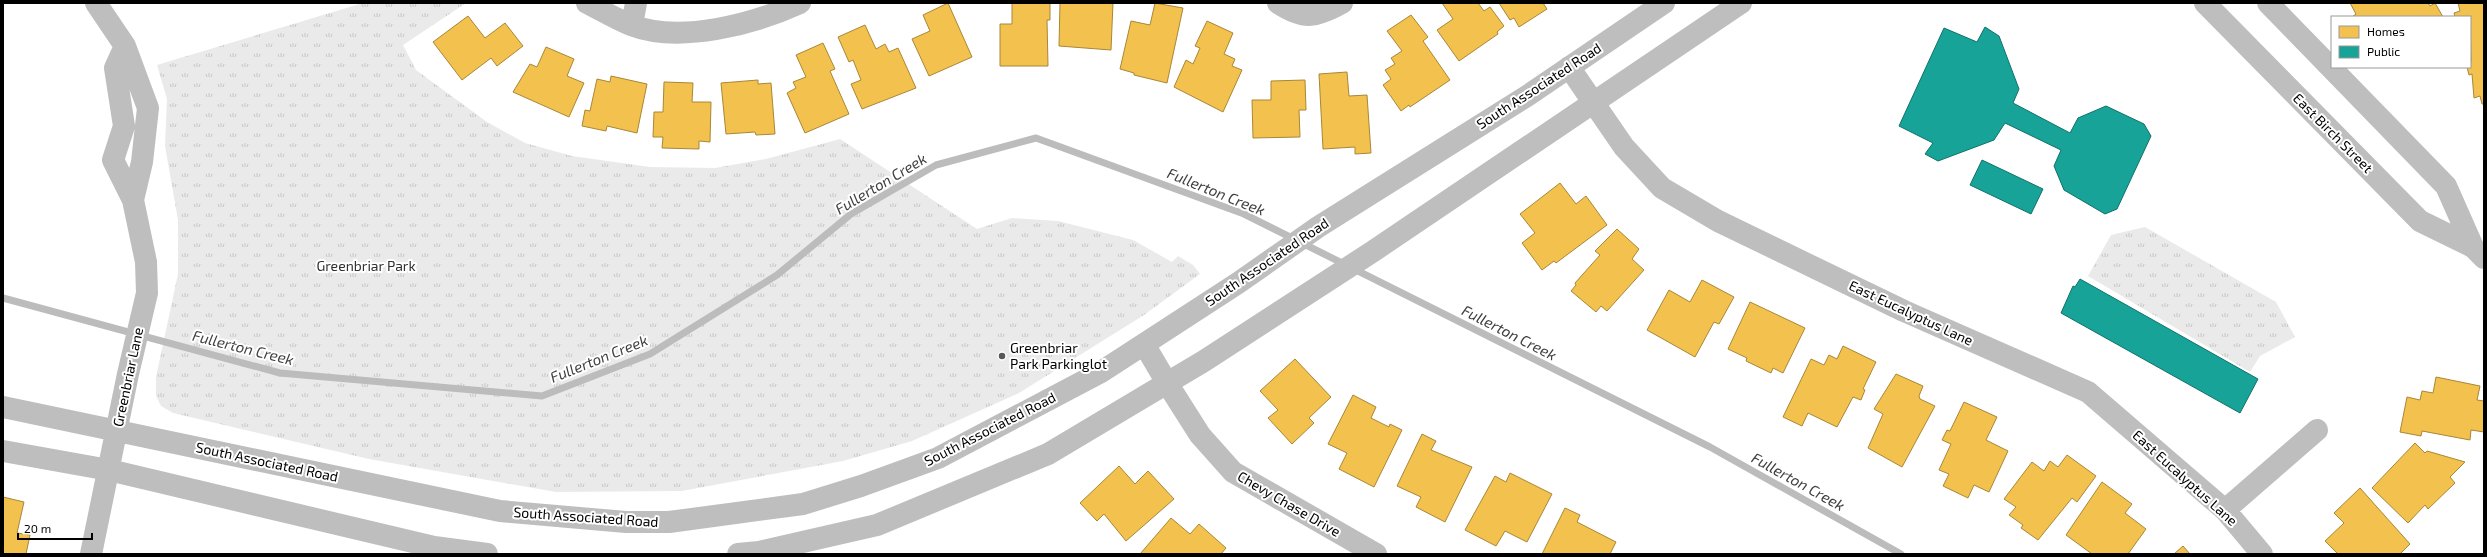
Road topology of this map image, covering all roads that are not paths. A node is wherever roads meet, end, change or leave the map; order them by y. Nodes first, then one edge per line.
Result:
1 (96, 3) edge
2 (587, 3) edge
3 (636, 3) edge
4 (800, 3) edge
5 (1278, 3) edge
6 (1342, 3) edge
7 (1664, 3) edge
8 (1741, 3) edge
9 (2205, 3) edge
10 (2268, 3) edge
11 (632, 25) junction
12 (1569, 67) junction
13 (2331, 68) edge
14 (2331, 68) edge
15 (1593, 103) junction
16 (2479, 252) edge
17 (1144, 344) junction
18 (1167, 383) junction
19 (3, 407) edge
20 (2317, 430) dead end
21 (117, 431) junction
22 (3, 451) edge
23 (109, 470) junction
24 (2225, 510) junction
25 (91, 554) edge
26 (486, 554) edge
27 (738, 554) edge
28 (1376, 554) edge
29 (2262, 554) edge

1 - 21 street, Greenbriar Lane
2 - 11 street
3 - 11 street
4 - 11 street
5 - 6 street
7 - 12 street, South Associated Road
8 - 15 street
9 - 16 street, East Birch Street
10 - 14 street, East Birch Street
12 - 15 street, East Eucalyptus Lane
12 - 17 street, South Associated Road
13 - 16 street, East Birch Street
15 - 18 street
15 - 24 street, East Eucalyptus Lane
17 - 18 street, Chevy Chase Drive
17 - 21 street, South Associated Road
18 - 27 street
18 - 28 street, Chevy Chase Drive
19 - 21 street, South Associated Road
20 - 24 street
21 - 23 street, Greenbriar Lane
22 - 23 street
23 - 25 street, Greenbriar Lane
23 - 26 street
24 - 29 street, East Eucalyptus Lane

